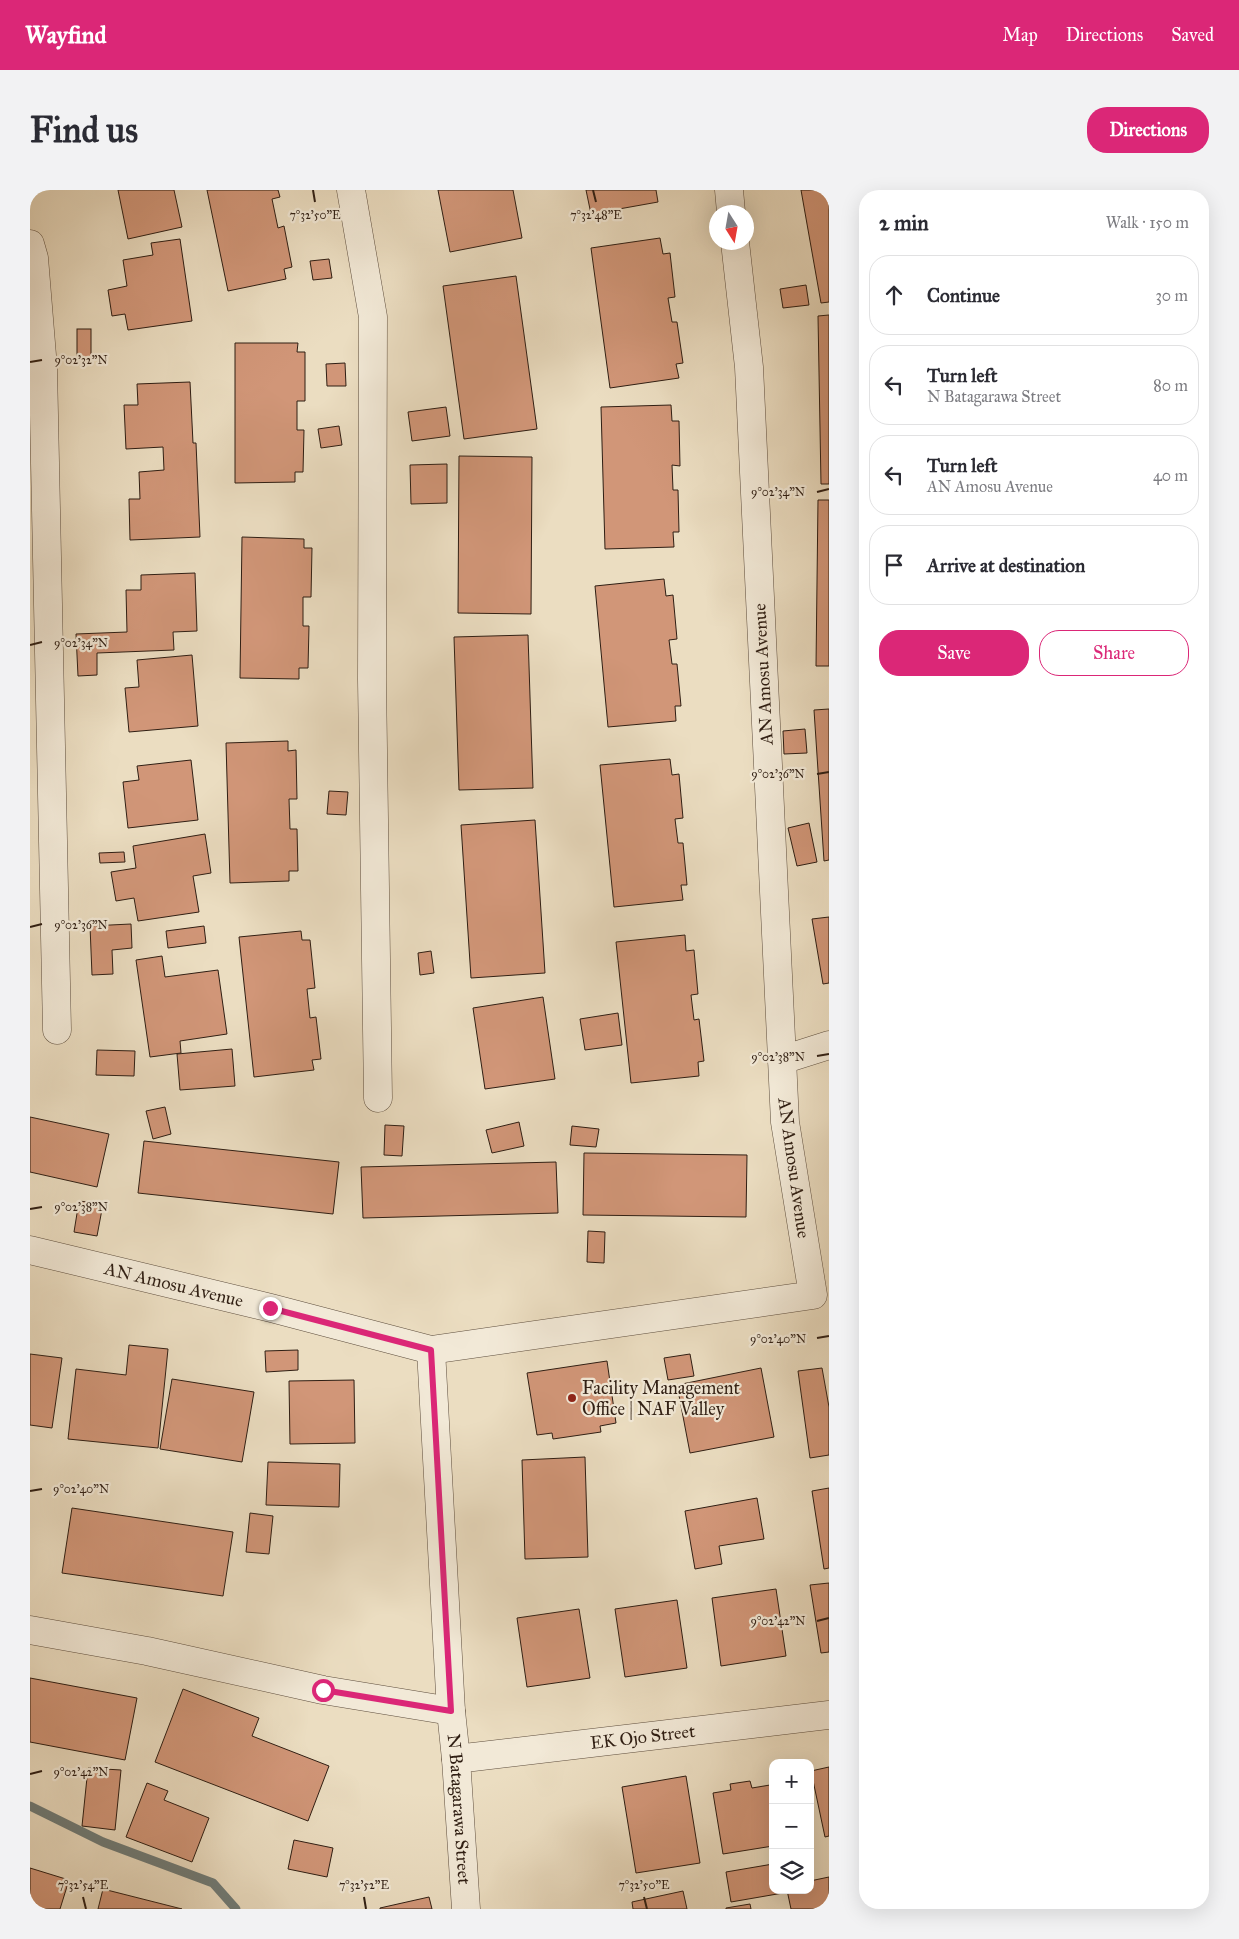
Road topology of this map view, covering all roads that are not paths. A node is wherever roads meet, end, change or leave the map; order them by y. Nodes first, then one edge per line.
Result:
1 (351, 190) edge
2 (729, 190) edge
3 (730, 205) edge
4 (30, 244) edge
5 (736, 250) edge
6 (36, 370) edge
7 (57, 1030) dead end
8 (829, 1045) edge
9 (782, 1060) junction
10 (378, 1098) dead end
11 (30, 1250) edge
12 (821, 1294) edge
13 (431, 1350) junction
14 (30, 1630) edge
15 (451, 1711) junction
16 (829, 1715) edge
17 (456, 1759) junction
18 (466, 1909) edge

1 - 10 street
2 - 3 street
4 - 6 street
5 - 9 street, AN Amosu Avenue
6 - 7 street
8 - 9 street
9 - 12 street, AN Amosu Avenue
11 - 13 street, AN Amosu Avenue
12 - 13 street, AN Amosu Avenue
13 - 15 street, N Batagarawa Street
14 - 15 street
15 - 17 street, N Batagarawa Street
16 - 17 street, EK Ojo Street
17 - 18 street, N Batagarawa Street

